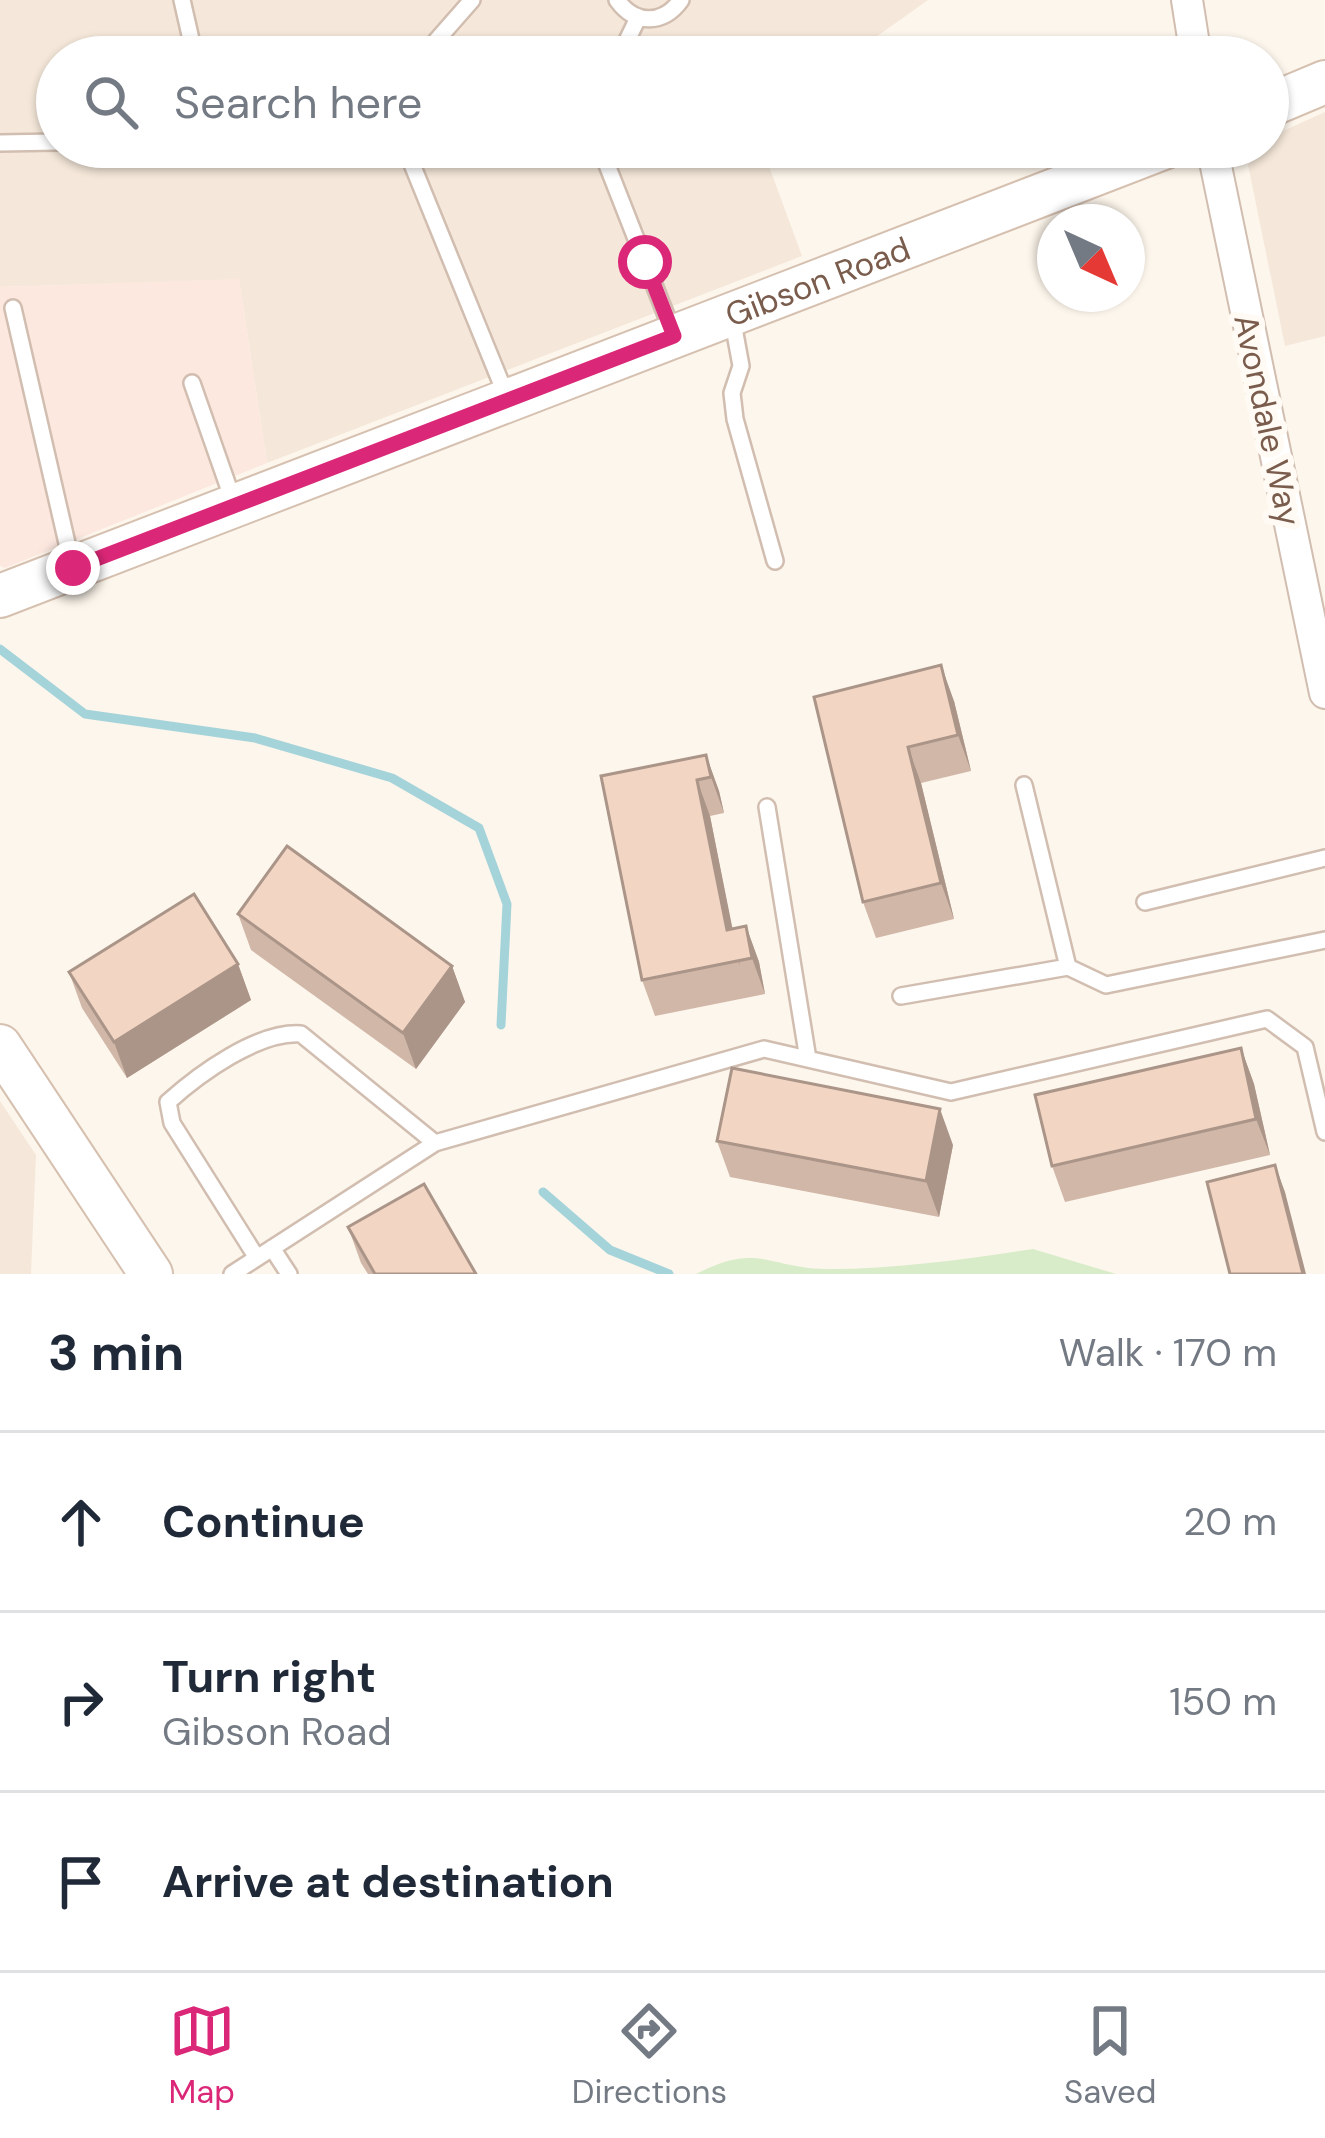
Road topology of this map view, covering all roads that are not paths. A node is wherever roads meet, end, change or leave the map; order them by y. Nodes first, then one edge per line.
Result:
1 (182, 0) edge
2 (472, 0) edge
3 (617, 0) edge
4 (680, 0) edge
5 (1187, 0) edge
6 (638, 19) junction
7 (190, 36) edge
8 (440, 36) edge
9 (630, 36) edge
10 (1193, 36) edge
11 (1325, 82) edge
12 (1289, 97) edge
13 (36, 142) edge
14 (0, 143) edge
15 (414, 168) edge
16 (608, 168) edge
17 (1111, 168) edge
18 (1217, 168) edge
19 (13, 308) dead end
20 (732, 314) junction
21 (674, 336) junction
22 (192, 383) dead end
23 (508, 400) junction
24 (235, 506) junction
25 (775, 561) dead end
26 (73, 568) junction
27 (0, 596) edge
28 (1319, 635) edge
29 (1325, 692) edge
30 (1024, 785) dead end
31 (766, 807) dead end
32 (1325, 858) edge
33 (1145, 902) dead end
34 (1325, 940) edge
35 (1068, 967) junction
36 (901, 996) dead end
37 (0, 1046) edge
38 (808, 1059) junction
39 (1325, 1132) edge
40 (435, 1143) junction
41 (264, 1253) junction
42 (151, 1274) edge
43 (232, 1274) edge
44 (289, 1274) edge

1 - 7 lane
2 - 8 lane
3 - 6 lane
4 - 6 lane
5 - 10 street
6 - 9 lane
11 - 12 street
13 - 14 lane
15 - 23 lane
16 - 21 lane
17 - 20 street, Gibson Road
18 - 28 street, Avondale Way
19 - 26 lane
20 - 21 street, Gibson Road
20 - 25 lane
21 - 23 street, Gibson Road
22 - 24 lane
23 - 24 street, Gibson Road
24 - 26 street, Gibson Road
26 - 27 street, Gibson Road
28 - 29 street, Avondale Way
30 - 35 lane
31 - 38 lane
32 - 33 lane
34 - 35 lane
35 - 36 lane
37 - 42 street
38 - 39 lane
38 - 40 lane
40 - 41 lane
40 - 41 lane
41 - 43 lane
41 - 44 lane

